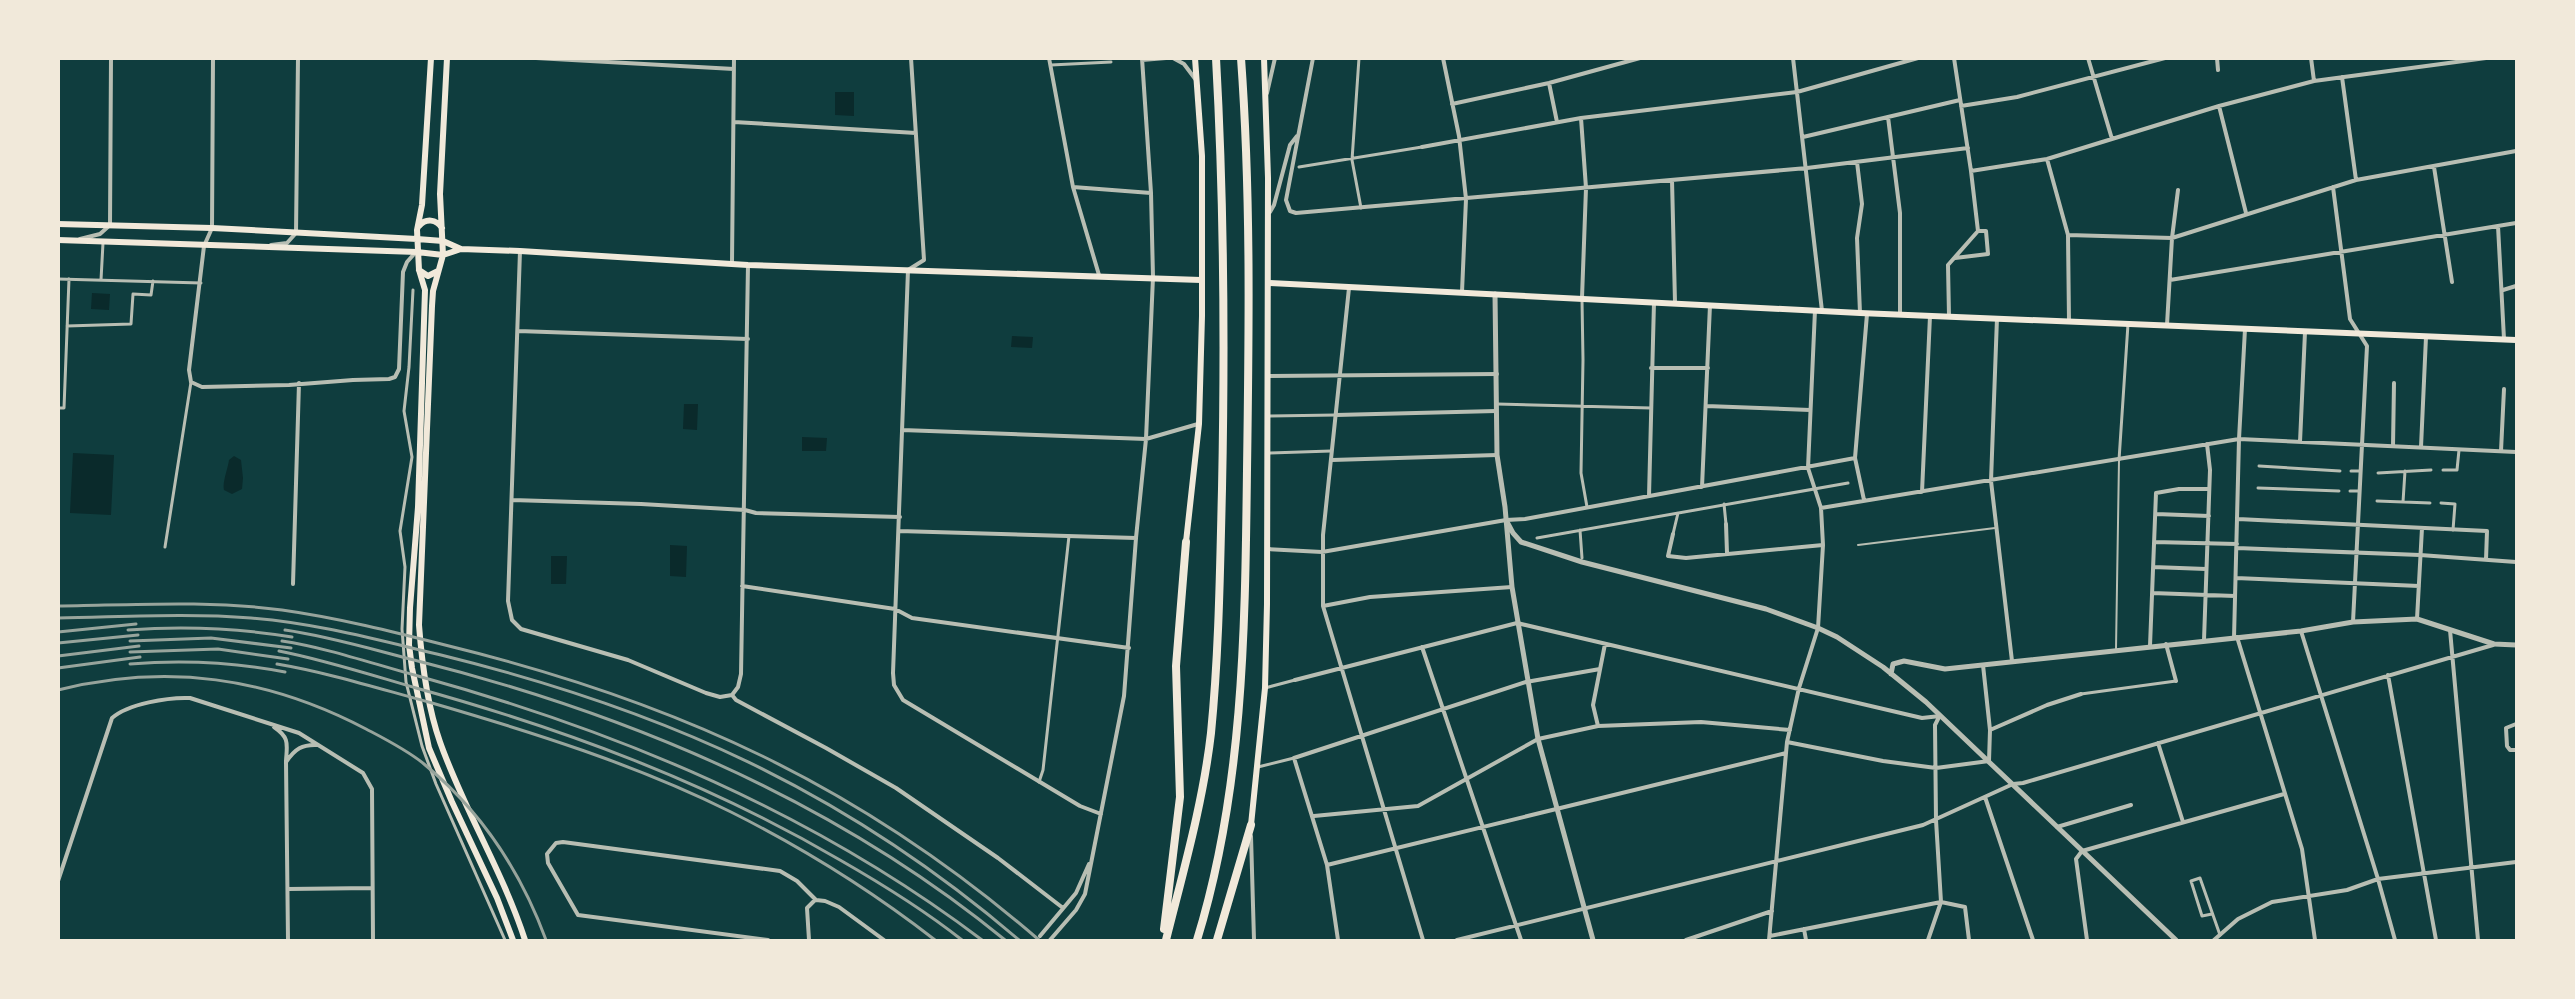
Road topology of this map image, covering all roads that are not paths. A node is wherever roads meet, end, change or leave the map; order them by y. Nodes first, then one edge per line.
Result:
1 (111, 58) edge
2 (213, 58) edge
3 (298, 58) edge
4 (431, 58) edge
5 (447, 58) edge
6 (536, 58) edge
7 (734, 58) edge
8 (911, 58) edge
9 (1049, 58) edge
10 (1166, 58) edge
11 (1173, 58) edge
12 (1195, 58) edge
13 (1216, 58) edge
14 (1241, 58) edge
15 (1264, 58) edge
16 (1275, 58) edge
17 (1313, 58) edge
18 (1359, 58) edge
19 (1443, 58) edge
20 (1640, 58) edge
21 (1793, 58) edge
22 (1918, 58) edge
23 (1954, 58) edge
24 (2088, 58) edge
25 (2165, 58) edge
26 (2217, 58) edge
27 (2311, 58) edge
28 (2486, 58) edge
29 (545, 59) edge
30 (1142, 59) edge
31 (629, 61) edge
32 (1111, 62) dead end
33 (1051, 65) junction
34 (734, 69) junction
35 (2218, 70) dead end
36 (2093, 77) junction
37 (2342, 77) junction
38 (2314, 81) junction
39 (1197, 82) junction
40 (1549, 83) junction
41 (1797, 92) junction
42 (1267, 94) junction
43 (1960, 103) junction
44 (1452, 104) junction
45 (2219, 106) junction
46 (1888, 117) junction
47 (1581, 118) junction
48 (734, 122) junction
49 (1557, 122) junction
50 (916, 133) junction
51 (1298, 135) junction
52 (1803, 137) junction
53 (2112, 139) junction
54 (1460, 140) junction
55 (1422, 147) joint
56 (1968, 148) junction
57 (2517, 151) edge
58 (1893, 158) junction
59 (2047, 159) junction
60 (1352, 160) junction
61 (1857, 162) junction
62 (2434, 166) junction
63 (1299, 167) dead end
64 (1807, 168) junction
65 (1971, 171) junction
66 (1672, 180) junction
67 (2356, 180) junction
68 (1073, 187) junction
69 (2332, 187) junction
70 (1586, 188) junction
71 (2178, 190) dead end
72 (1151, 193) junction
73 (1467, 199) junction
74 (1361, 208) junction
75 (2246, 213) junction
76 (1268, 214) junction
77 (2517, 223) edge
78 (58, 225) edge
79 (110, 225) junction
80 (2498, 226) junction
81 (212, 228) junction
82 (442, 228) junction
83 (417, 230) junction
84 (1978, 231) junction
85 (296, 233) junction
86 (2068, 235) junction
87 (2445, 235) junction
88 (2172, 238) junction
89 (58, 240) edge
90 (417, 240) junction
91 (75, 241) junction
92 (443, 241) junction
93 (104, 242) junction
94 (204, 246) junction
95 (250, 247) junction
96 (461, 249) junction
97 (520, 251) junction
98 (417, 252) junction
99 (2342, 253) junction
100 (443, 255) junction
101 (1954, 258) junction
102 (732, 263) junction
103 (748, 265) junction
104 (440, 268) junction
105 (419, 270) junction
106 (908, 270) junction
107 (1099, 275) junction
108 (1153, 277) junction
109 (58, 279) edge
110 (69, 279) junction
111 (101, 280) junction
112 (1201, 280) junction
113 (2170, 280) junction
114 (153, 281) junction
115 (2452, 282) dead end
116 (201, 283) junction
117 (1268, 283) junction
118 (2517, 286) edge
119 (1349, 288) junction
120 (413, 290) dead end
121 (2502, 290) junction
122 (1462, 293) junction
123 (1495, 294) junction
124 (1581, 298) junction
125 (1654, 301) junction
126 (1675, 302) junction
127 (1710, 304) junction
128 (1819, 310) junction
129 (1864, 313) junction
130 (1900, 315) junction
131 (1930, 315) junction
132 (1949, 316) junction
133 (1997, 318) junction
134 (2069, 321) junction
135 (2128, 324) junction
136 (67, 326) junction
137 (2167, 326) junction
138 (2246, 329) junction
139 (518, 331) junction
140 (2305, 332) junction
141 (2358, 333) junction
142 (2426, 336) junction
143 (748, 339) junction
144 (2504, 339) junction
145 (2517, 340) edge
146 (1651, 368) junction
147 (1708, 368) junction
148 (1497, 374) junction
149 (1268, 376) junction
150 (1340, 376) junction
151 (191, 382) junction
152 (299, 383) junction
153 (2394, 383) dead end
154 (2504, 389) dead end
155 (1706, 406) junction
156 (1497, 407) junction
157 (1583, 407) junction
158 (58, 408) edge
159 (1651, 408) junction
160 (1810, 410) junction
161 (1336, 415) junction
162 (1267, 416) junction
163 (1199, 424) junction
164 (902, 430) junction
165 (1146, 439) junction
166 (2239, 439) junction
167 (2300, 442) junction
168 (2207, 444) junction
169 (2361, 445) junction
170 (2393, 446) junction
171 (2421, 447) junction
172 (2459, 449) junction
173 (1333, 451) junction
174 (2501, 451) junction
175 (2517, 452) edge
176 (1267, 453) junction
177 (1497, 455) junction
178 (1855, 458) junction
179 (1332, 460) junction
180 (2119, 460) junction
181 (2259, 466) dead end
182 (1808, 468) junction
183 (2431, 470) dead end
184 (2443, 470) dead end
185 (2340, 471) dead end
186 (2351, 471) dead end
187 (2360, 471) junction
188 (2405, 471) junction
189 (2378, 472) dead end
190 (1991, 481) junction
191 (1848, 483) dead end
192 (1702, 487) junction
193 (1814, 488) junction
194 (2258, 488) dead end
195 (2209, 489) junction
196 (2339, 491) dead end
197 (2350, 491) dead end
198 (1922, 492) junction
199 (2359, 492) junction
200 (1649, 496) junction
201 (512, 500) junction
202 (1864, 501) junction
203 (2377, 501) dead end
204 (2403, 502) junction
205 (2430, 503) dead end
206 (2441, 503) dead end
207 (1724, 504) junction
208 (1587, 507) junction
209 (1821, 508) junction
210 (745, 510) junction
211 (1678, 513) junction
212 (2156, 514) junction
213 (2209, 516) junction
214 (900, 517) junction
215 (2238, 519) junction
216 (1506, 520) junction
217 (1726, 524) joint
218 (2357, 525) junction
219 (1995, 528) junction
220 (2422, 528) junction
221 (1580, 530) junction
222 (2453, 530) junction
223 (899, 531) junction
224 (1673, 534) joint
225 (1069, 535) junction
226 (1136, 537) junction
227 (1537, 538) dead end
228 (1186, 542) joint
229 (2154, 542) junction
230 (2208, 544) junction
231 (1823, 545) junction
232 (1858, 545) dead end
233 (2237, 546) junction
234 (165, 547) dead end
235 (1267, 549) junction
236 (1322, 552) junction
237 (2356, 552) junction
238 (1727, 553) junction
239 (2421, 555) junction
240 (1582, 558) dead end
241 (2486, 560) junction
242 (2517, 561) edge
243 (2153, 567) junction
244 (2206, 569) junction
245 (2236, 578) junction
246 (2354, 583) junction
247 (293, 584) dead end
248 (742, 586) junction
249 (2419, 586) junction
250 (1512, 587) junction
251 (2151, 593) junction
252 (2205, 595) junction
253 (2235, 596) junction
254 (1323, 606) junction
255 (894, 609) junction
256 (2417, 619) junction
257 (2353, 622) junction
258 (1517, 623) junction
259 (1818, 628) junction
260 (2450, 630) junction
261 (2301, 631) junction
262 (2236, 637) junction
263 (1056, 639) junction
264 (2204, 640) junction
265 (1605, 644) junction
266 (2166, 644) junction
267 (2494, 644) junction
268 (2517, 645) edge
269 (2150, 646) junction
270 (1422, 647) junction
271 (1129, 648) junction
272 (2116, 649) junction
273 (2453, 655) junction
274 (2012, 661) junction
275 (1983, 665) junction
276 (1340, 668) junction
277 (1600, 669) junction
278 (1891, 674) junction
279 (2388, 675) junction
280 (1295, 680) joint
281 (2176, 681) joint
282 (1526, 682) junction
283 (1265, 688) junction
284 (1799, 688) junction
285 (2081, 694) joint
286 (732, 695) junction
287 (2321, 695) junction
288 (1443, 710) junction
289 (2260, 713) junction
290 (1940, 716) junction
291 (2517, 724) edge
292 (274, 726) junction
293 (1598, 726) junction
294 (1790, 730) junction
295 (1990, 730) junction
296 (1361, 737) junction
297 (1538, 739) junction
298 (1788, 741) junction
299 (2158, 743) junction
300 (319, 745) junction
301 (2517, 750) edge
302 (1786, 753) junction
303 (1294, 758) junction
304 (1989, 761) junction
305 (286, 762) junction
306 (1257, 767) junction
307 (1936, 768) junction
308 (1466, 780) junction
309 (1039, 782) junction
310 (2013, 784) junction
311 (2284, 794) junction
312 (1985, 797) junction
313 (2131, 805) dead end
314 (1383, 809) junction
315 (1557, 809) junction
316 (1101, 813) junction
317 (1314, 816) junction
318 (1936, 820) junction
319 (2182, 822) junction
320 (1251, 825) junction
321 (1483, 827) junction
322 (2057, 827) junction
323 (1396, 848) junction
324 (2082, 851) junction
325 (1091, 858) junction
326 (1777, 860) junction
327 (2517, 862) edge
328 (1327, 865) junction
329 (2472, 866) junction
330 (2424, 873) junction
331 (2378, 879) junction
332 (58, 881) edge
333 (372, 888) junction
334 (288, 889) junction
335 (2309, 897) junction
336 (816, 900) junction
337 (1941, 902) junction
338 (1063, 908) junction
339 (1584, 909) junction
340 (1772, 911) junction
341 (2212, 914) junction
342 (1516, 927) junction
343 (1804, 929) junction
344 (2220, 935) junction
345 (1040, 936) dead end
346 (1769, 938) edge
347 (288, 940) edge
348 (373, 940) edge
349 (505, 940) edge
350 (513, 940) edge
351 (525, 940) edge
352 (768, 940) edge
353 (809, 940) edge
354 (884, 940) edge
355 (1050, 940) edge
356 (1164, 940) edge
357 (1197, 940) edge
358 (1217, 940) edge
359 (1254, 940) edge
360 (1338, 940) edge
361 (1423, 940) edge
362 (1457, 940) edge
363 (1521, 940) edge
364 (1593, 940) edge
365 (1686, 940) edge
366 (1806, 940) edge
367 (1928, 940) edge
368 (1969, 940) edge
369 (2032, 940) edge
370 (2087, 940) edge
371 (2176, 940) edge
372 (2214, 940) edge
373 (2315, 940) edge
374 (2395, 940) edge
375 (2436, 940) edge
376 (2478, 940) edge

1 - 79 street
2 - 81 street
3 - 85 street
4 - 83 main road
5 - 82 main road
6 - 29 street
7 - 34 street
8 - 50 street
9 - 33 street
10 - 30 street
11 - 39 street
12 - 39 main road
13 - 356 highway
14 - 357 highway
15 - 42 main road
16 - 42 street
17 - 51 street
18 - 60 street
19 - 44 street
20 - 40 street
21 - 41 street
22 - 41 street
23 - 43 street
24 - 36 street
25 - 36 street
26 - 35 street
27 - 38 street
28 - 37 street
29 - 31 street
30 - 72 street
31 - 34 street
32 - 33 street
33 - 68 street
34 - 48 street
36 - 43 street
36 - 53 street
37 - 38 street
37 - 67 street
38 - 45 street
39 - 112 main road
40 - 44 street
40 - 49 street
41 - 47 street
41 - 52 street
42 - 76 main road
43 - 46 street
43 - 56 street
44 - 54 street
45 - 53 street
45 - 75 street
46 - 52 street
46 - 58 street
47 - 49 street
47 - 70 street
48 - 50 street
48 - 102 street
49 - 54 street
50 - 106 street
51 - 74 street
51 - 76 street
52 - 64 street
53 - 59 street
54 - 55 street
54 - 73 street
55 - 60 street
56 - 58 street
56 - 65 street
57 - 62 street
58 - 61 street
58 - 130 street
59 - 65 street
59 - 86 street
60 - 63 street
60 - 74 street
61 - 64 street
61 - 129 street
62 - 67 street
62 - 87 street
64 - 66 street
64 - 128 street
65 - 84 street
66 - 70 street
66 - 126 street
67 - 69 street
68 - 72 street
68 - 107 street
69 - 75 street
69 - 99 street
70 - 73 street
70 - 124 street
71 - 88 street
72 - 108 street
73 - 74 street
73 - 122 street
75 - 88 street
76 - 117 main road
77 - 80 street
78 - 79 main road
79 - 81 main road
79 - 91 street
80 - 87 street
80 - 121 street
81 - 85 main road
81 - 94 street
82 - 83 main road
82 - 92 main road
83 - 90 main road
84 - 101 street
84 - 101 street
85 - 90 main road
85 - 95 street
86 - 88 street
86 - 134 street
87 - 99 street
87 - 115 street
88 - 113 street
89 - 91 main road
90 - 92 main road
90 - 98 main road
91 - 93 main road
92 - 96 main road
92 - 100 main road
93 - 94 main road
93 - 111 street
94 - 95 main road
94 - 116 street
95 - 98 main road
96 - 97 main road
96 - 100 main road
97 - 102 main road
97 - 139 street
98 - 100 main road
98 - 105 main road
98 - 152 street
99 - 113 street
99 - 141 street
100 - 104 main road
101 - 132 street
102 - 103 main road
103 - 106 main road
103 - 143 street
104 - 105 main road
104 - 351 main road
105 - 350 main road
106 - 107 main road
106 - 164 street
107 - 108 main road
108 - 112 main road
108 - 165 street
109 - 110 street
110 - 111 street
110 - 136 street
111 - 114 street
112 - 163 main road
113 - 137 street
114 - 116 street
114 - 136 street
116 - 151 street
117 - 119 main road
117 - 149 main road
118 - 121 street
119 - 122 main road
119 - 150 street
120 - 349 street
121 - 144 street
122 - 123 main road
123 - 124 main road
123 - 148 street
124 - 125 main road
124 - 157 street
125 - 126 main road
125 - 146 street
126 - 127 main road
127 - 128 main road
127 - 147 street
128 - 129 main road
128 - 160 street
129 - 130 main road
129 - 178 street
130 - 131 main road
131 - 132 main road
131 - 198 street
132 - 133 main road
133 - 134 main road
133 - 190 street
134 - 135 main road
135 - 137 main road
135 - 180 street
136 - 158 street
137 - 138 main road
138 - 140 main road
138 - 166 street
139 - 143 street
139 - 201 street
140 - 141 main road
140 - 167 street
141 - 142 main road
141 - 169 street
142 - 144 main road
142 - 171 street
143 - 210 street
144 - 145 main road
146 - 147 street
146 - 159 street
147 - 155 street
148 - 150 street
148 - 156 street
149 - 150 street
149 - 162 main road
150 - 161 street
151 - 152 street
151 - 234 street
152 - 247 street
153 - 170 street
154 - 174 street
155 - 160 street
155 - 192 street
156 - 157 street
156 - 161 street
156 - 177 street
157 - 159 street
157 - 208 street
159 - 200 street
160 - 182 street
161 - 162 street
161 - 173 street
162 - 176 main road
163 - 165 street
163 - 228 main road
164 - 165 street
164 - 214 street
165 - 226 street
166 - 167 street
166 - 168 street
166 - 215 street
167 - 169 street
168 - 180 street
168 - 195 street
169 - 170 street
169 - 187 street
170 - 171 street
171 - 172 street
172 - 174 street
172 - 184 street
173 - 176 street
173 - 179 street
174 - 175 street
176 - 235 main road
177 - 179 street
177 - 216 street
178 - 182 street
178 - 202 street
179 - 236 street
180 - 190 street
180 - 272 lane
181 - 185 street
182 - 192 street
182 - 193 street
183 - 188 street
186 - 187 street
187 - 199 street
188 - 189 street
188 - 204 street
190 - 198 street
190 - 219 street
191 - 193 street
192 - 200 street
193 - 207 street
193 - 209 street
194 - 196 street
195 - 212 street
195 - 213 street
197 - 199 street
198 - 202 street
199 - 218 street
200 - 208 street
201 - 210 street
201 - 286 street
202 - 209 street
203 - 204 street
204 - 205 street
206 - 222 street
207 - 211 street
207 - 217 street
208 - 216 street
209 - 231 street
210 - 214 street
210 - 248 street
211 - 221 street
211 - 224 street
212 - 213 street
212 - 229 street
213 - 230 street
214 - 223 street
215 - 218 street
215 - 233 street
216 - 236 street
216 - 250 street
216 - 259 street
217 - 238 street
218 - 220 street
218 - 237 street
219 - 232 lane
219 - 274 street
220 - 222 street
220 - 239 street
221 - 227 street
221 - 240 street
222 - 241 street
223 - 225 street
223 - 255 street
224 - 238 street
225 - 226 street
225 - 263 street
226 - 271 street
228 - 356 highway
229 - 230 street
229 - 243 street
230 - 233 street
230 - 244 street
231 - 238 street
231 - 259 street
233 - 237 street
233 - 245 street
235 - 236 street
235 - 283 main road
236 - 254 street
237 - 239 street
237 - 246 street
239 - 241 street
239 - 249 street
241 - 242 street
243 - 244 street
243 - 251 street
244 - 252 street
245 - 246 street
245 - 253 street
246 - 249 street
246 - 257 street
248 - 255 street
248 - 286 street
249 - 256 street
250 - 254 street
250 - 258 street
251 - 252 street
251 - 269 street
252 - 253 street
252 - 264 street
253 - 262 street
254 - 276 street
255 - 263 street
255 - 309 street
256 - 257 street
256 - 260 street
257 - 261 street
258 - 265 street
258 - 270 street
258 - 282 street
259 - 278 street
259 - 284 street
260 - 267 street
260 - 273 street
261 - 262 street
261 - 287 street
262 - 264 street
262 - 289 street
263 - 271 street
263 - 309 street
264 - 266 street
265 - 277 street
265 - 284 street
266 - 269 street
266 - 281 street
267 - 268 street
267 - 273 street
269 - 272 street
270 - 276 street
270 - 288 street
271 - 316 street
272 - 274 street
273 - 279 street
273 - 329 street
274 - 275 street
275 - 278 street
275 - 295 street
276 - 280 street
276 - 296 street
277 - 282 street
277 - 293 street
278 - 290 street
279 - 287 street
279 - 330 street
280 - 283 street
281 - 285 street
282 - 288 street
282 - 297 street
283 - 306 main road
284 - 290 street
284 - 294 street
285 - 295 street
286 - 338 street
287 - 289 street
287 - 331 street
288 - 296 street
288 - 308 street
289 - 299 street
289 - 311 street
290 - 304 street
290 - 307 street
291 - 301 street
292 - 300 street
292 - 305 street
292 - 332 street
293 - 294 street
293 - 297 street
294 - 298 street
295 - 304 street
296 - 303 street
296 - 314 street
297 - 308 street
297 - 315 street
298 - 302 street
298 - 307 street
299 - 310 street
299 - 319 street
300 - 305 street
300 - 333 street
302 - 315 street
302 - 326 street
303 - 306 street
303 - 317 street
304 - 307 street
304 - 310 street
305 - 334 street
306 - 320 main road
307 - 318 street
308 - 314 street
308 - 321 street
309 - 316 street
310 - 312 street
310 - 322 street
311 - 319 street
311 - 335 street
312 - 318 street
312 - 369 street
313 - 322 street
314 - 317 street
314 - 323 street
315 - 321 street
315 - 339 street
316 - 325 street
317 - 328 street
318 - 326 street
318 - 337 street
319 - 324 street
320 - 358 highway
320 - 359 street
321 - 323 street
321 - 342 street
322 - 324 street
323 - 328 street
323 - 361 street
324 - 370 street
324 - 371 street
325 - 338 street
325 - 355 street
326 - 339 street
326 - 340 street
327 - 329 street
328 - 360 street
329 - 330 street
329 - 376 street
330 - 331 street
330 - 375 street
331 - 335 street
331 - 374 street
333 - 334 street
333 - 348 street
334 - 347 street
335 - 344 street
335 - 373 street
336 - 352 street
336 - 353 street
336 - 354 street
337 - 343 street
337 - 367 street
337 - 368 street
338 - 345 street
339 - 342 street
339 - 364 street
340 - 346 street
340 - 365 street
341 - 341 street
341 - 344 street
342 - 362 street
342 - 363 street
343 - 346 street
343 - 366 street
344 - 372 street

